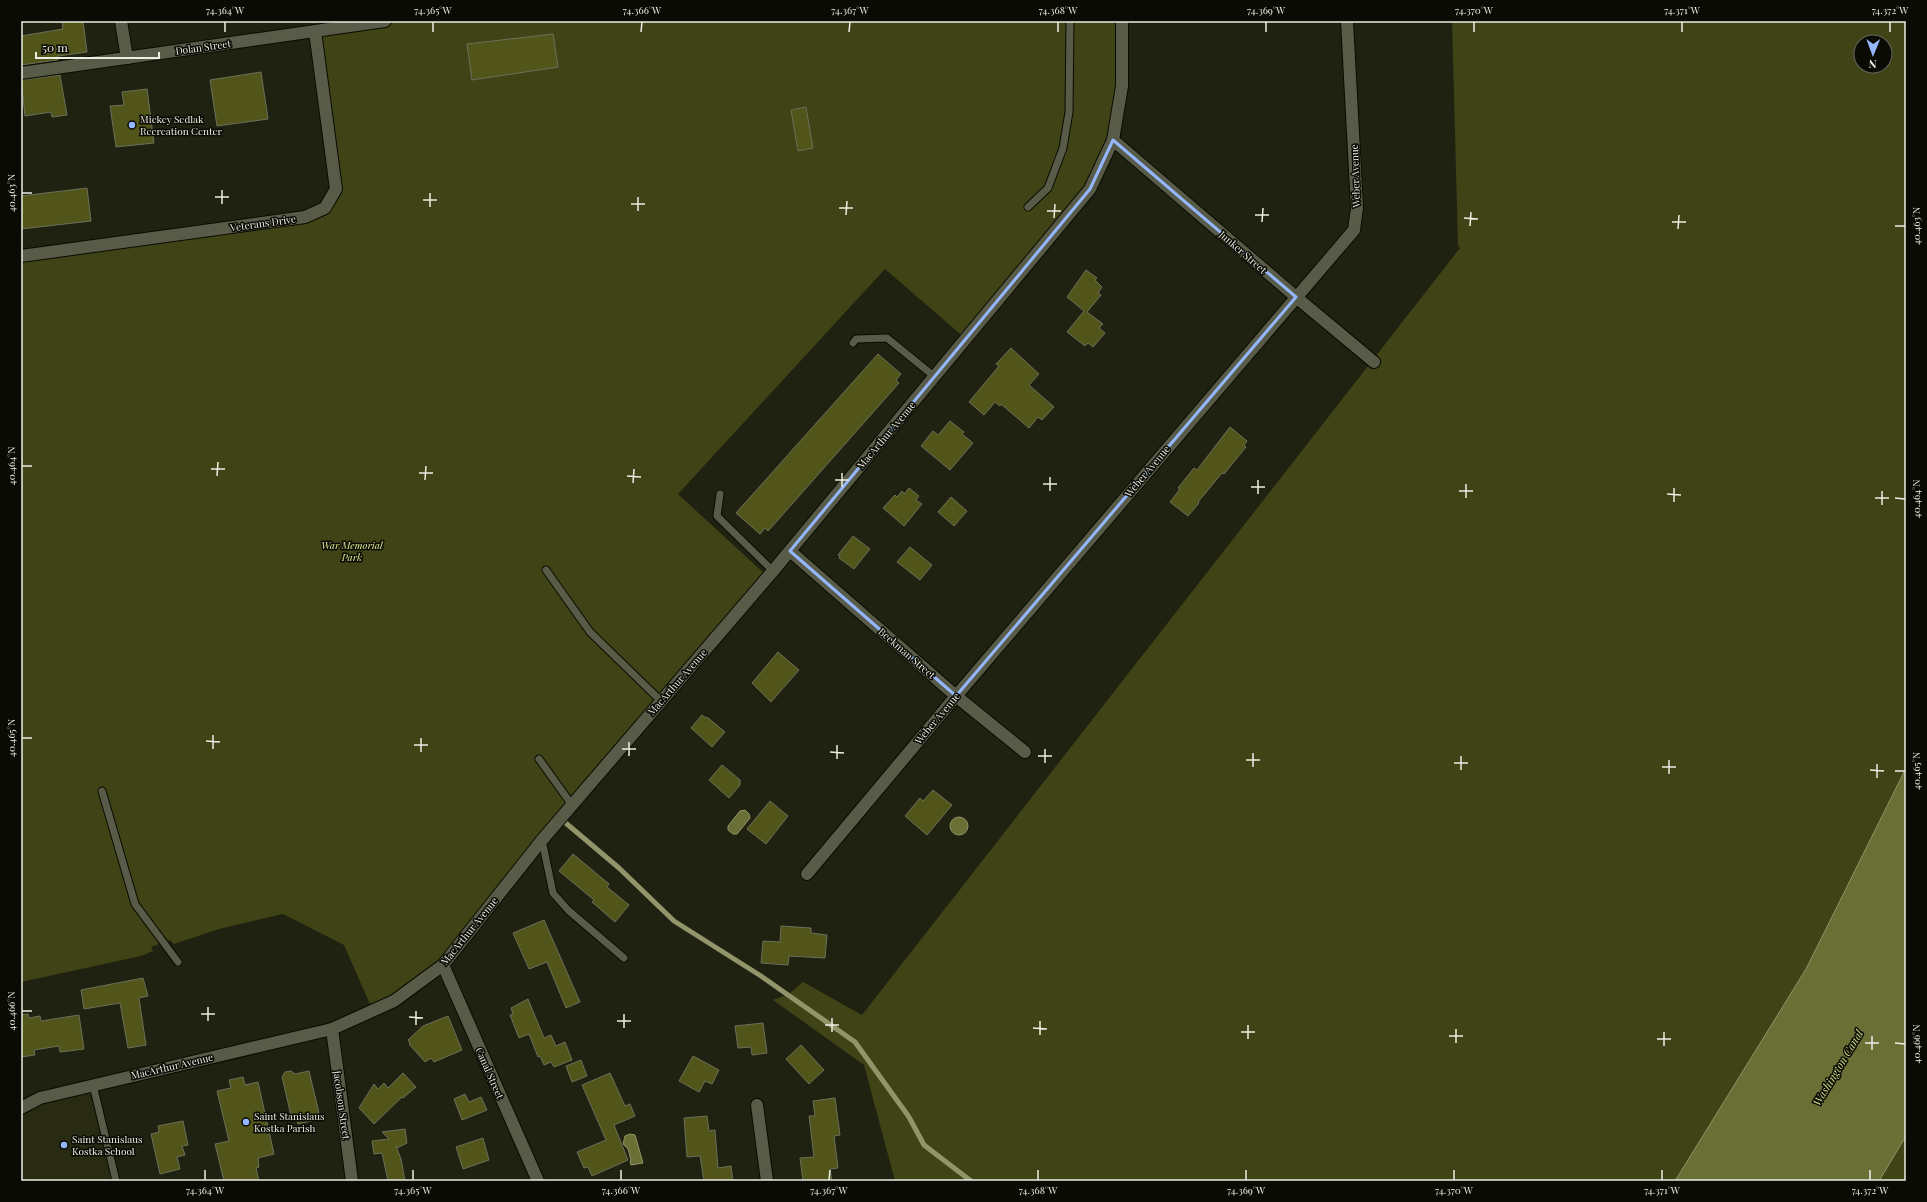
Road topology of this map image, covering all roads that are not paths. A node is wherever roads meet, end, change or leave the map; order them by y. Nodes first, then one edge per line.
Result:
1 (121, 21) edge
2 (385, 21) edge
3 (1070, 21) edge
4 (1122, 21) edge
5 (1347, 21) edge
6 (315, 31) junction
7 (127, 58) junction
8 (21, 73) edge
9 (1113, 140) junction
10 (1028, 207) dead end
11 (21, 256) edge
12 (1296, 297) junction
13 (853, 343) dead end
14 (1374, 362) dead end
15 (935, 377) junction
16 (720, 494) dead end
17 (790, 551) junction
18 (546, 570) dead end
19 (773, 571) junction
20 (956, 696) junction
21 (661, 701) junction
22 (1025, 752) dead end
23 (539, 759) dead end
24 (102, 791) dead end
25 (572, 805) junction
26 (542, 840) junction
27 (807, 874) dead end
28 (624, 958) dead end
29 (178, 962) dead end
30 (443, 965) junction
31 (332, 1029) junction
32 (93, 1085) junction
33 (758, 1105) dead end
34 (21, 1108) edge
35 (116, 1181) edge
36 (352, 1181) edge
37 (538, 1181) edge
38 (767, 1181) edge

1 - 7 street
2 - 6 street, Dolan Street
3 - 10 lane
4 - 9 street, MacArthur Avenue
5 - 12 street, Weber Avenue
6 - 7 street, Dolan Street
6 - 11 street, Veterans Drive
7 - 8 street, Dolan Street
9 - 12 street, Junker Street
9 - 15 street, MacArthur Avenue
12 - 14 street, Junker Street
12 - 20 street, Weber Avenue
13 - 15 lane
15 - 17 street, MacArthur Avenue
16 - 19 lane
17 - 19 street, MacArthur Avenue
17 - 20 street, Beekman Street
18 - 21 lane
19 - 21 street, MacArthur Avenue
20 - 22 street, Beekman Street
20 - 27 street, Weber Avenue
21 - 25 street, MacArthur Avenue
23 - 25 lane
24 - 29 lane
25 - 26 street, MacArthur Avenue
26 - 28 lane
26 - 30 street, MacArthur Avenue
30 - 31 street, MacArthur Avenue
30 - 37 street, Canal Street
31 - 32 street, MacArthur Avenue
31 - 36 street, Jacobson Street
32 - 34 street, MacArthur Avenue
32 - 35 lane
33 - 38 street

